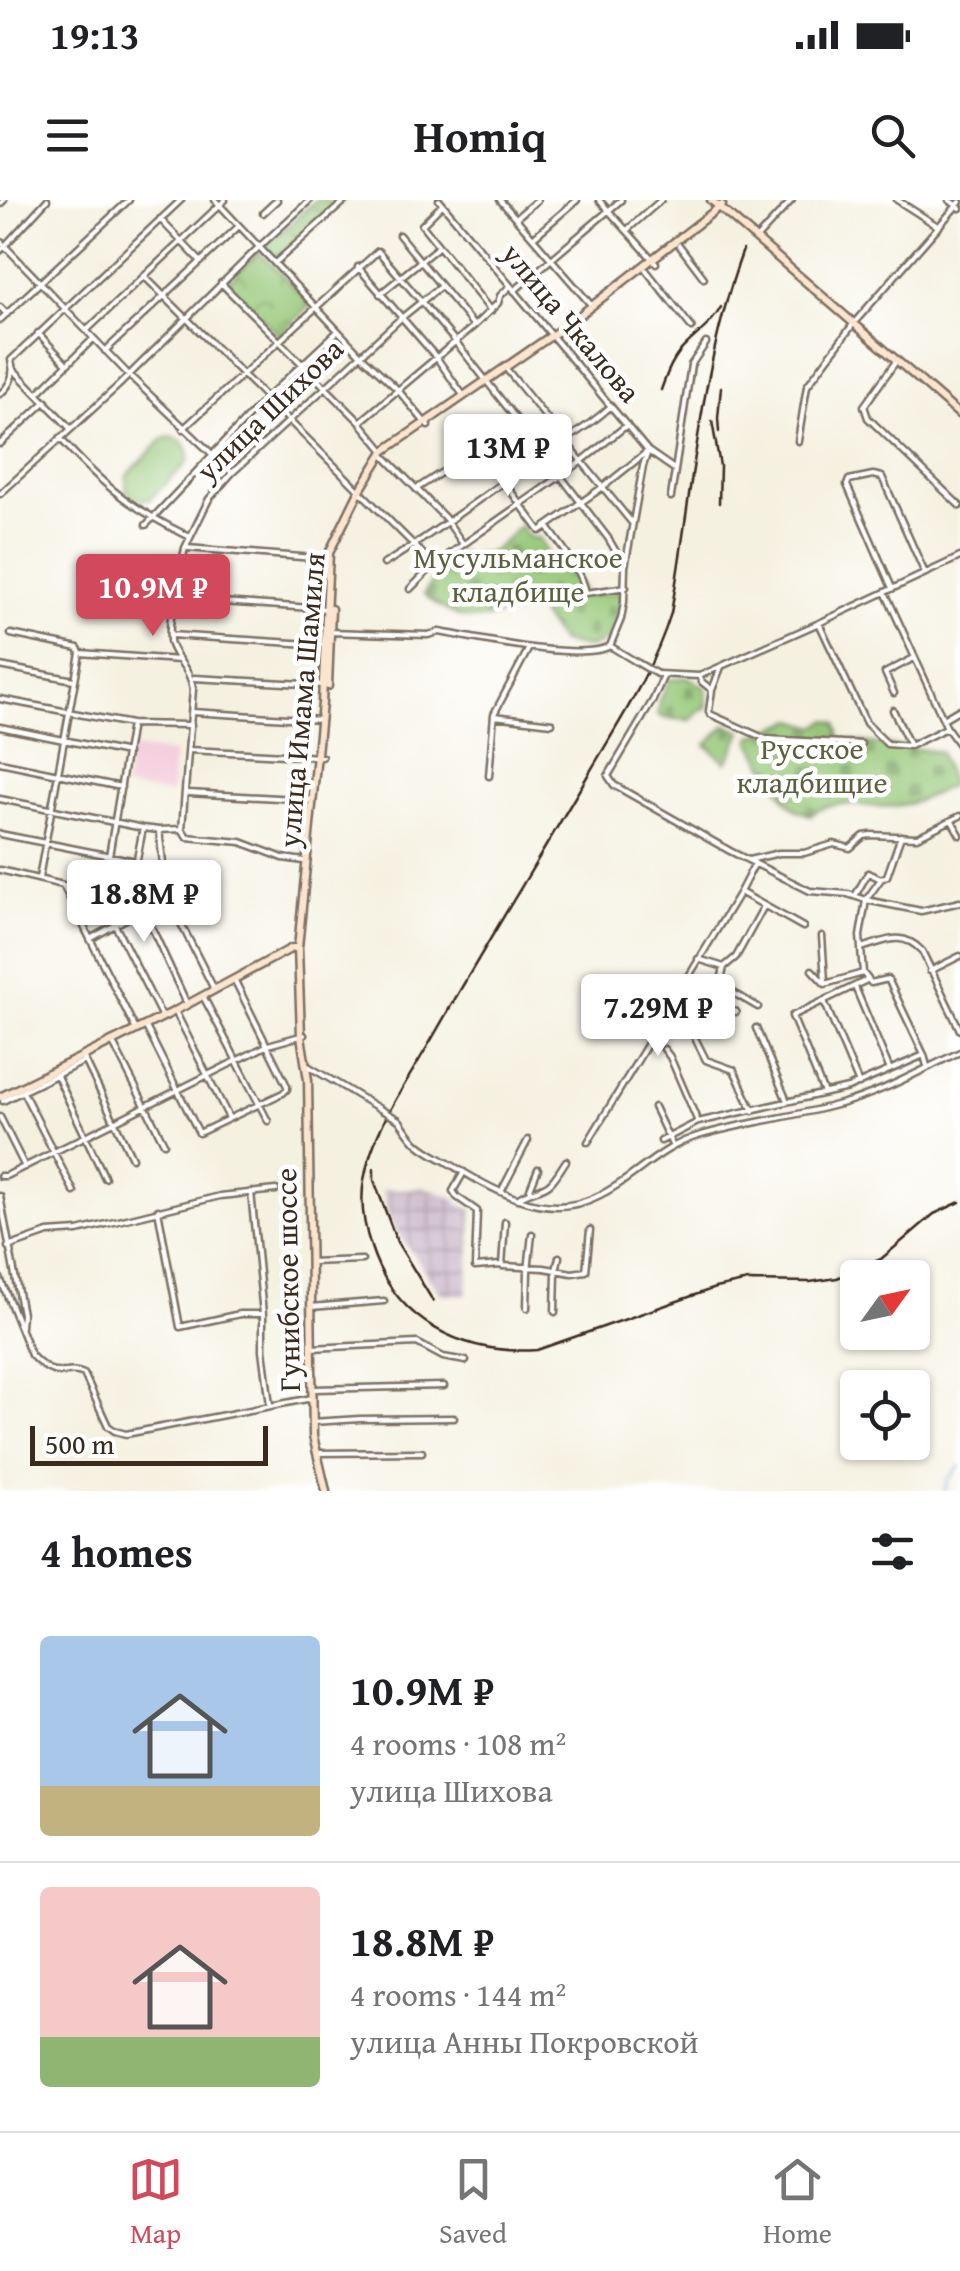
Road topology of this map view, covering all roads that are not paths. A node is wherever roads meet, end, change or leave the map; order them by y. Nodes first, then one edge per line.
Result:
1 (47, 200) edge
2 (130, 200) edge
3 (181, 200) edge
4 (225, 200) edge
5 (277, 200) edge
6 (310, 200) edge
7 (335, 200) edge
8 (346, 200) edge
9 (500, 200) edge
10 (537, 200) edge
11 (598, 200) edge
12 (621, 200) edge
13 (661, 200) edge
14 (792, 200) edge
15 (898, 200) edge
16 (949, 200) edge
17 (573, 201) edge
18 (217, 202) edge
19 (440, 202) edge
20 (720, 204) edge
21 (959, 205) edge
22 (340, 206) junction
23 (608, 211) junction
24 (263, 213) dead end
25 (516, 218) junction
26 (160, 219) junction
27 (239, 226) junction
28 (938, 228) junction
29 (625, 231) junction
30 (399, 235) dead end
31 (534, 237) junction
32 (757, 238) junction
33 (181, 242) junction
34 (679, 245) junction
35 (2, 246) edge
36 (258, 246) junction
37 (438, 247) junction
38 (553, 259) junction
39 (421, 261) junction
40 (654, 261) junction
41 (200, 262) junction
42 (275, 264) junction
43 (358, 268) junction
44 (646, 270) junction
45 (144, 276) junction
46 (401, 278) junction
47 (704, 278) dead end
48 (222, 283) junction
49 (42, 284) junction
50 (442, 286) junction
51 (512, 288) junction
52 (380, 294) junction
53 (163, 296) junction
54 (421, 303) junction
55 (592, 306) junction
56 (0, 307) edge
57 (315, 307) junction
58 (65, 308) junction
59 (491, 311) junction
60 (8, 314) junction
61 (185, 319) junction
62 (400, 319) junction
63 (0, 320) edge
64 (855, 322) junction
65 (474, 326) junction
66 (692, 328) dead end
67 (338, 331) junction
68 (85, 332) junction
69 (38, 333) junction
70 (553, 338) junction
71 (93, 340) junction
72 (278, 341) junction
73 (455, 341) junction
74 (706, 342) dead end
75 (105, 351) junction
76 (360, 354) junction
77 (436, 358) junction
78 (898, 360) junction
79 (67, 364) junction
80 (302, 365) junction
81 (13, 369) junction
82 (508, 371) junction
83 (128, 375) junction
84 (241, 376) junction
85 (487, 383) junction
86 (323, 387) junction
87 (397, 389) junction
88 (38, 392) junction
89 (0, 394) edge
90 (464, 397) junction
91 (265, 398) junction
92 (46, 402) junction
93 (611, 406) junction
94 (960, 413) edge
95 (288, 421) junction
96 (360, 422) junction
97 (518, 423) junction
98 (427, 424) junction
99 (627, 425) junction
100 (71, 429) junction
101 (184, 429) junction
102 (60, 438) junction
103 (566, 440) junction
104 (798, 441) dead end
105 (0, 444) edge
106 (648, 451) junction
107 (384, 453) junction
108 (543, 454) junction
109 (212, 455) junction
110 (582, 460) junction
111 (674, 469) junction
112 (232, 473) junction
113 (560, 476) junction
114 (504, 481) junction
115 (603, 487) junction
116 (416, 489) junction
117 (0, 493) edge
118 (360, 493) junction
119 (671, 497) dead end
120 (580, 502) junction
121 (520, 504) junction
122 (960, 506) edge
123 (152, 518) junction
124 (448, 521) junction
125 (632, 523) junction
126 (146, 525) dead end
127 (547, 526) junction
128 (190, 537) junction
129 (464, 544) junction
130 (414, 546) junction
131 (185, 548) junction
132 (960, 557) edge
133 (330, 559) junction
134 (384, 564) dead end
135 (434, 565) junction
136 (625, 567) junction
137 (925, 573) junction
138 (626, 587) junction
139 (410, 588) dead end
140 (892, 588) junction
141 (885, 592) junction
142 (176, 598) junction
143 (331, 610) junction
144 (819, 623) junction
145 (329, 632) junction
146 (11, 634) dead end
147 (169, 635) junction
148 (326, 645) junction
149 (610, 646) junction
150 (530, 648) junction
151 (80, 653) junction
152 (915, 658) junction
153 (179, 660) junction
154 (0, 666) edge
155 (720, 667) junction
156 (661, 675) junction
157 (699, 676) junction
158 (192, 678) junction
159 (75, 680) junction
160 (324, 686) junction
161 (712, 690) junction
162 (894, 694) dead end
163 (0, 700) edge
164 (960, 709) edge
165 (892, 710) dead end
166 (68, 712) junction
167 (192, 712) junction
168 (494, 716) junction
169 (943, 719) junction
170 (321, 720) junction
171 (552, 723) dead end
172 (131, 724) junction
173 (191, 724) junction
174 (0, 727) edge
175 (947, 728) junction
176 (64, 739) junction
177 (860, 744) dead end
178 (910, 746) junction
179 (960, 746) edge
180 (189, 750) junction
181 (127, 753) junction
182 (320, 757) junction
183 (0, 762) edge
184 (56, 774) junction
185 (489, 776) dead end
186 (121, 787) junction
187 (186, 793) junction
188 (0, 799) edge
189 (313, 800) junction
190 (51, 809) junction
191 (960, 816) edge
192 (952, 820) junction
193 (115, 822) junction
194 (143, 828) junction
195 (182, 829) junction
196 (159, 830) junction
197 (0, 834) edge
198 (960, 834) edge
199 (901, 836) junction
200 (45, 843) junction
201 (109, 856) junction
202 (749, 860) junction
203 (136, 861) junction
204 (307, 861) junction
205 (755, 864) junction
206 (0, 870) edge
207 (39, 878) junction
208 (881, 879) junction
209 (63, 885) junction
210 (132, 885) junction
211 (96, 888) junction
212 (740, 892) junction
213 (167, 896) junction
214 (854, 896) junction
215 (866, 900) junction
216 (960, 902) edge
217 (764, 906) junction
218 (144, 910) junction
219 (115, 926) junction
220 (803, 926) dead end
221 (822, 936) dead end
222 (90, 939) junction
223 (298, 948) junction
224 (861, 948) junction
225 (960, 956) edge
226 (698, 959) junction
227 (724, 967) junction
228 (812, 970) dead end
229 (930, 971) junction
230 (864, 974) junction
231 (234, 979) junction
232 (867, 980) junction
233 (825, 984) junction
234 (720, 985) junction
235 (855, 987) junction
236 (214, 990) junction
237 (203, 996) junction
238 (824, 999) junction
239 (187, 1004) junction
240 (758, 1007) dead end
241 (175, 1010) junction
242 (736, 1012) dead end
243 (162, 1017) junction
244 (146, 1025) junction
245 (688, 1026) dead end
246 (756, 1028) dead end
247 (136, 1030) junction
248 (960, 1030) edge
249 (302, 1036) junction
250 (112, 1041) junction
251 (268, 1045) junction
252 (664, 1049) dead end
253 (960, 1052) edge
254 (924, 1055) junction
255 (84, 1058) junction
256 (238, 1060) junction
257 (307, 1066) junction
258 (928, 1067) junction
259 (890, 1070) junction
260 (57, 1076) junction
261 (208, 1076) junction
262 (859, 1084) junction
263 (177, 1090) junction
264 (23, 1092) junction
265 (824, 1093) junction
266 (1, 1100) edge
267 (787, 1101) junction
268 (261, 1105) junction
269 (145, 1106) junction
270 (654, 1107) dead end
271 (752, 1111) junction
272 (0, 1117) edge
273 (230, 1120) junction
274 (114, 1121) junction
275 (268, 1121) dead end
276 (698, 1122) junction
277 (85, 1136) junction
278 (668, 1138) junction
279 (528, 1140) dead end
280 (661, 1141) dead end
281 (588, 1142) dead end
282 (164, 1143) dead end
283 (672, 1147) junction
284 (54, 1152) junction
285 (132, 1158) dead end
286 (566, 1161) dead end
287 (24, 1167) junction
288 (538, 1170) dead end
289 (464, 1172) junction
290 (1, 1178) edge
291 (106, 1178) dead end
292 (530, 1189) junction
293 (276, 1190) dead end
294 (74, 1192) dead end
295 (250, 1192) junction
296 (501, 1192) junction
297 (0, 1196) edge
298 (517, 1199) junction
299 (158, 1210) junction
300 (506, 1222) dead end
301 (590, 1230) dead end
302 (532, 1234) dead end
303 (8, 1247) junction
304 (559, 1257) dead end
305 (362, 1260) dead end
306 (310, 1262) junction
307 (501, 1265) junction
308 (528, 1268) junction
309 (556, 1271) junction
310 (0, 1278) edge
311 (384, 1301) dead end
312 (311, 1307) junction
313 (527, 1308) dead end
314 (554, 1312) dead end
315 (264, 1314) junction
316 (20, 1331) junction
317 (311, 1351) junction
318 (295, 1356) dead end
319 (466, 1362) dead end
320 (444, 1386) dead end
321 (312, 1394) junction
322 (270, 1405) junction
323 (454, 1418) dead end
324 (312, 1422) junction
325 (422, 1452) dead end
326 (316, 1453) junction
327 (326, 1491) edge

1 - 35 street
2 - 49 street
3 - 26 street
4 - 18 street
5 - 24 street
6 - 36 street
7 - 22 street
8 - 22 street
9 - 25 street
10 - 25 street
11 - 23 street
12 - 23 street
13 - 29 street
14 - 32 street
15 - 28 street
16 - 21 street
17 - 31 street
18 - 27 street
18 - 33 street
19 - 37 street
19 - 51 street, улица Чкалова
20 - 32 main road
20 - 34 main road, улица Имама Шамиля
20 - 40 main road, улица Имама Шамиля
21 - 28 street
22 - 42 street
23 - 29 street
23 - 38 street
25 - 31 street
26 - 33 street
26 - 58 street
27 - 36 street
27 - 41 street
28 - 64 street
29 - 40 street
30 - 39 street
31 - 38 street
32 - 64 main road
33 - 41 street
33 - 45 street
34 - 40 main road, улица Имама Шамиля
34 - 47 street
35 - 49 street
36 - 42 street
36 - 48 street
37 - 39 street
37 - 59 street
38 - 51 street
38 - 55 street
39 - 46 street
39 - 50 street
40 - 44 main road, улица Имама Шамиля
40 - 55 main road, улица Имама Шамиля
41 - 53 street
42 - 57 street
43 - 46 street
43 - 52 street
43 - 57 street
44 - 66 street
44 - 70 main road, улица Имама Шамиля
45 - 53 street
45 - 68 street
46 - 52 street
46 - 54 street
48 - 61 street
48 - 72 street
49 - 58 street
49 - 60 street
50 - 54 street, улица Шихова
50 - 65 street
51 - 59 street
51 - 70 street, улица Чкалова
52 - 62 street
53 - 61 street
53 - 75 street
54 - 62 street, улица Шихова
54 - 73 street
55 - 70 main road, улица Имама Шамиля
56 - 60 street
57 - 67 street
57 - 72 street
58 - 68 street
58 - 69 street
59 - 65 street
60 - 63 street
61 - 83 street
61 - 84 street
62 - 76 street, улица Шихова
62 - 77 street
64 - 78 main road
64 - 94 main road
64 - 104 street
65 - 73 street
67 - 76 street
67 - 80 street
68 - 71 street
69 - 79 street
69 - 81 street
70 - 82 main road, улица Имама Шамиля
70 - 85 main road, улица Имама Шамиля
70 - 93 street, улица Чкалова
71 - 75 street
71 - 79 street
72 - 80 street
72 - 84 street
73 - 77 street
73 - 85 street
74 - 111 street
75 - 83 street
76 - 86 street, улица Шихова
76 - 87 street
77 - 87 street
77 - 90 street
78 - 94 main road
78 - 122 street
79 - 88 street
80 - 86 street
80 - 91 street
81 - 88 street
81 - 89 street
82 - 85 main road, улица Имама Шамиля
82 - 103 street
83 - 100 street
83 - 101 street
84 - 91 street
84 - 101 street
85 - 90 main road, улица Имама Шамиля
85 - 97 street
85 - 98 main road, улица Имама Шамиля
86 - 95 street, улица Шихова
86 - 96 street
87 - 96 street
87 - 98 street
88 - 92 street
90 - 98 main road, улица Имама Шамиля
91 - 95 street
91 - 109 street
92 - 100 street
92 - 105 street
93 - 99 street, улица Чкалова
93 - 103 street
95 - 112 street, улица Шихова
95 - 118 street
96 - 107 street
97 - 108 street
97 - 116 street
98 - 107 main road, улица Имама Шамиля
99 - 106 street, улица Чкалова
99 - 110 street
100 - 102 street
101 - 109 street
102 - 117 street
102 - 123 street
103 - 108 street
103 - 110 street
106 - 111 street, улица Чкалова
106 - 115 street
106 - 125 street
107 - 116 street
107 - 118 main road, улица Имама Шамиля
108 - 113 street
108 - 114 street
109 - 112 street
109 - 123 street
110 - 113 street
110 - 115 street
111 - 119 street
112 - 128 street, улица Шихова
113 - 120 street
113 - 121 street
114 - 121 street
114 - 124 street
115 - 120 street
115 - 125 street
116 - 124 street
118 - 130 street
118 - 133 main road, улица Имама Шамиля
120 - 127 street
120 - 136 street
121 - 127 street
121 - 129 street
123 - 126 street
123 - 128 street
124 - 129 street
124 - 130 street
125 - 136 street
127 - 138 street
128 - 131 street, улица Шихова
129 - 135 street
130 - 134 street
130 - 135 street
131 - 133 street
131 - 142 street, улица Шихова
132 - 137 street
133 - 143 main road, улица Имама Шамиля
133 - 145 main road, улица Имама Шамиля
135 - 139 street
136 - 138 street
137 - 140 street
137 - 140 street
138 - 149 street
140 - 141 street
141 - 144 street
141 - 152 street
142 - 143 street
142 - 147 street, улица Шихова
143 - 145 main road, улица Имама Шамиля
144 - 155 street
144 - 178 street
145 - 148 main road, улица Имама Шамиля
145 - 150 street
145 - 182 main road, улица Имама Шамиля
146 - 151 street
147 - 148 street
147 - 153 street
148 - 160 main road, улица Имама Шамиля
149 - 150 street
149 - 156 street, bridge
150 - 168 street
151 - 153 street
151 - 159 street
152 - 162 street
152 - 169 street
153 - 158 street
154 - 159 street
155 - 157 street
155 - 161 street
156 - 157 street
156 - 202 street
157 - 161 street
158 - 160 street
158 - 167 street
159 - 166 street
160 - 170 main road, улица Имама Шамиля
161 - 177 street
163 - 166 street
164 - 169 street
165 - 178 street
166 - 172 street
166 - 176 street
167 - 170 street
167 - 173 street
168 - 171 street
168 - 185 street
169 - 175 street
170 - 182 main road, улица Имама Шамиля
172 - 173 street
172 - 181 street
173 - 180 street
174 - 176 street
175 - 178 street
175 - 179 street
176 - 181 street
176 - 184 street
180 - 182 street
180 - 187 street
181 - 186 street
182 - 189 main road, улица Имама Шамиля
182 - 249 main road, улица Имама Шамиля
183 - 184 street
184 - 186 street
184 - 190 street
186 - 193 street
187 - 189 street
187 - 195 street
188 - 190 street
189 - 204 main road, улица Имама Шамиля
190 - 193 street
190 - 200 street
191 - 192 street
192 - 198 street
192 - 199 street
193 - 194 street
193 - 201 street
194 - 196 street
194 - 203 street
195 - 196 street
195 - 204 street
196 - 213 street
197 - 200 street
199 - 202 street
199 - 208 street
200 - 201 street
200 - 207 street
201 - 203 street
202 - 205 street
203 - 210 street
204 - 223 main road, улица Имама Шамиля
205 - 212 street
205 - 214 street
206 - 207 street
207 - 209 street
208 - 214 street
208 - 215 street
209 - 211 street
209 - 222 street
210 - 211 street
210 - 218 street
211 - 219 street
212 - 217 street
212 - 226 street
213 - 218 street
213 - 236 street
214 - 215 street
215 - 216 street
215 - 224 street
217 - 220 street
217 - 227 street
218 - 219 street
218 - 239 street
219 - 222 street
219 - 243 street
221 - 233 street
222 - 247 street
223 - 231 main road
223 - 249 main road, улица Имама Шамиля
224 - 229 street
224 - 230 street
225 - 229 street
226 - 227 street
226 - 281 street
227 - 234 street
228 - 233 street
229 - 248 street
230 - 232 street
230 - 233 street
231 - 236 main road
231 - 251 street
232 - 235 street
232 - 254 street
234 - 240 street
234 - 242 street
235 - 238 street
235 - 259 street
236 - 237 main road
237 - 239 main road
237 - 256 street
238 - 262 street
238 - 265 street
239 - 241 main road
241 - 243 main road
241 - 261 street
243 - 244 main road
244 - 247 main road
244 - 263 street
245 - 271 street
246 - 267 street
247 - 250 main road
249 - 251 street
249 - 257 main road, улица Имама Шамиля
250 - 255 main road
250 - 269 street
251 - 256 street
251 - 268 street
252 - 276 street
253 - 258 street
254 - 258 street
254 - 259 street
255 - 260 street
255 - 266 main road
255 - 274 street
256 - 261 street
256 - 268 street
257 - 289 street, bridge
257 - 306 main road, Гунибское шоссе
258 - 283 street
259 - 262 street
260 - 264 street
260 - 277 street
261 - 263 street
261 - 273 street
262 - 265 street
263 - 269 street
263 - 273 street
264 - 266 street
264 - 284 street
265 - 267 street
267 - 271 street
268 - 273 street
268 - 275 street
269 - 274 street
269 - 282 street
270 - 278 street
271 - 276 street
272 - 287 street
274 - 277 street
274 - 285 street
276 - 278 street
277 - 284 street
277 - 291 street
278 - 280 street
278 - 283 street
279 - 296 street
283 - 298 street
284 - 287 street
284 - 294 street
286 - 292 street
287 - 290 street
288 - 292 street
289 - 296 street
289 - 307 street
292 - 298 street
293 - 295 street
295 - 299 street
295 - 315 street
296 - 298 street
297 - 303 street
299 - 303 street
299 - 315 street
300 - 307 street
301 - 309 street
302 - 308 street
303 - 316 street
304 - 309 street
305 - 306 street
306 - 312 main road, Гунибское шоссе
307 - 308 street
308 - 309 street
308 - 313 street
309 - 314 street
310 - 316 street
311 - 312 street
312 - 317 main road, Гунибское шоссе
315 - 322 street
316 - 322 street
317 - 318 street
317 - 319 street
317 - 321 main road, Гунибское шоссе
320 - 321 street
321 - 322 street
321 - 324 main road, Гунибское шоссе
323 - 324 street
324 - 326 main road, Гунибское шоссе
325 - 326 street
326 - 327 main road, Гунибское шоссе

